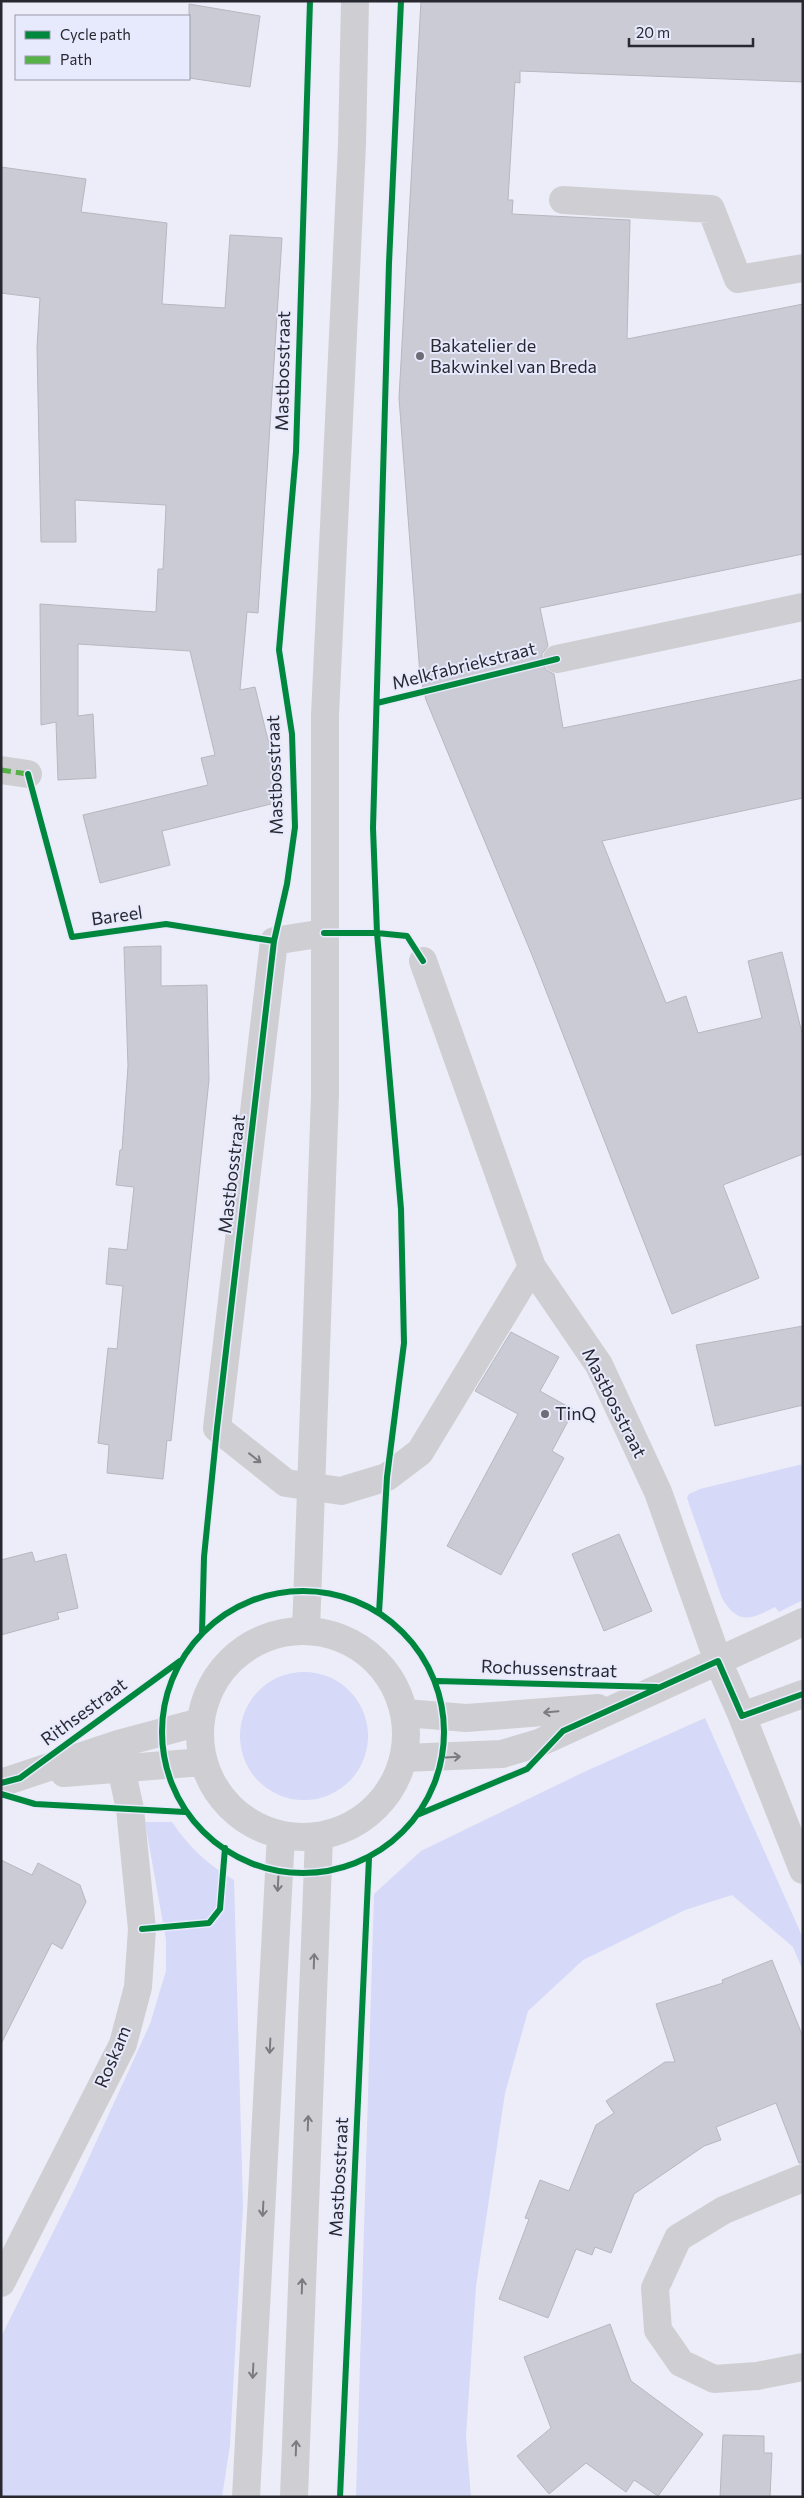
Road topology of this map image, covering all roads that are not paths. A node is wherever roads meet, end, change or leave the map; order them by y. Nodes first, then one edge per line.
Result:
1 (355, 1) edge
2 (563, 200) dead end
3 (803, 268) edge
4 (803, 607) edge
5 (557, 659) dead end
6 (1, 770) edge
7 (28, 774) dead end
8 (324, 933) junction
9 (423, 960) dead end
10 (532, 1267) junction
11 (311, 1487) junction
12 (803, 1622) edge
13 (306, 1631) junction
14 (718, 1661) junction
15 (803, 1694) edge
16 (617, 1706) junction
17 (405, 1713) junction
18 (742, 1716) junction
19 (200, 1722) junction
20 (120, 1756) junction
21 (404, 1758) junction
22 (203, 1762) junction
23 (11, 1780) edge
24 (281, 1835) junction
25 (319, 1837) junction
26 (803, 1870) edge
27 (803, 2178) edge
28 (1, 2283) edge
29 (803, 2367) edge
30 (246, 2497) edge
31 (294, 2497) edge

1 - 8 street
2 - 3 street
4 - 5 street, Melkfabriekstraat
6 - 7 street
8 - 11 street
8 -> 11 street, Mastbosstraat
9 - 10 street, Mastbosstraat
10 - 11 street, Mastbosstraat
10 - 14 street, Mastbosstraat
11 - 13 street
12 - 14 street, Rochussenstraat
13 - 17 street
13 - 19 street
14 - 16 street, Rochussenstraat
14 - 18 street
15 - 18 street
16 -> 17 street, Rochussenstraat
21 -> 16 street, Rochussenstraat
17 - 21 street
18 - 26 street
19 - 20 street, Rithsestraat
19 - 22 street
20 - 22 street, Rithsestraat
20 - 23 street, Rithsestraat
20 - 28 street, Roskam
21 - 25 street
22 - 24 street
24 - 25 street
24 -> 30 street
31 -> 25 street, Mastbosstraat
27 - 29 street

